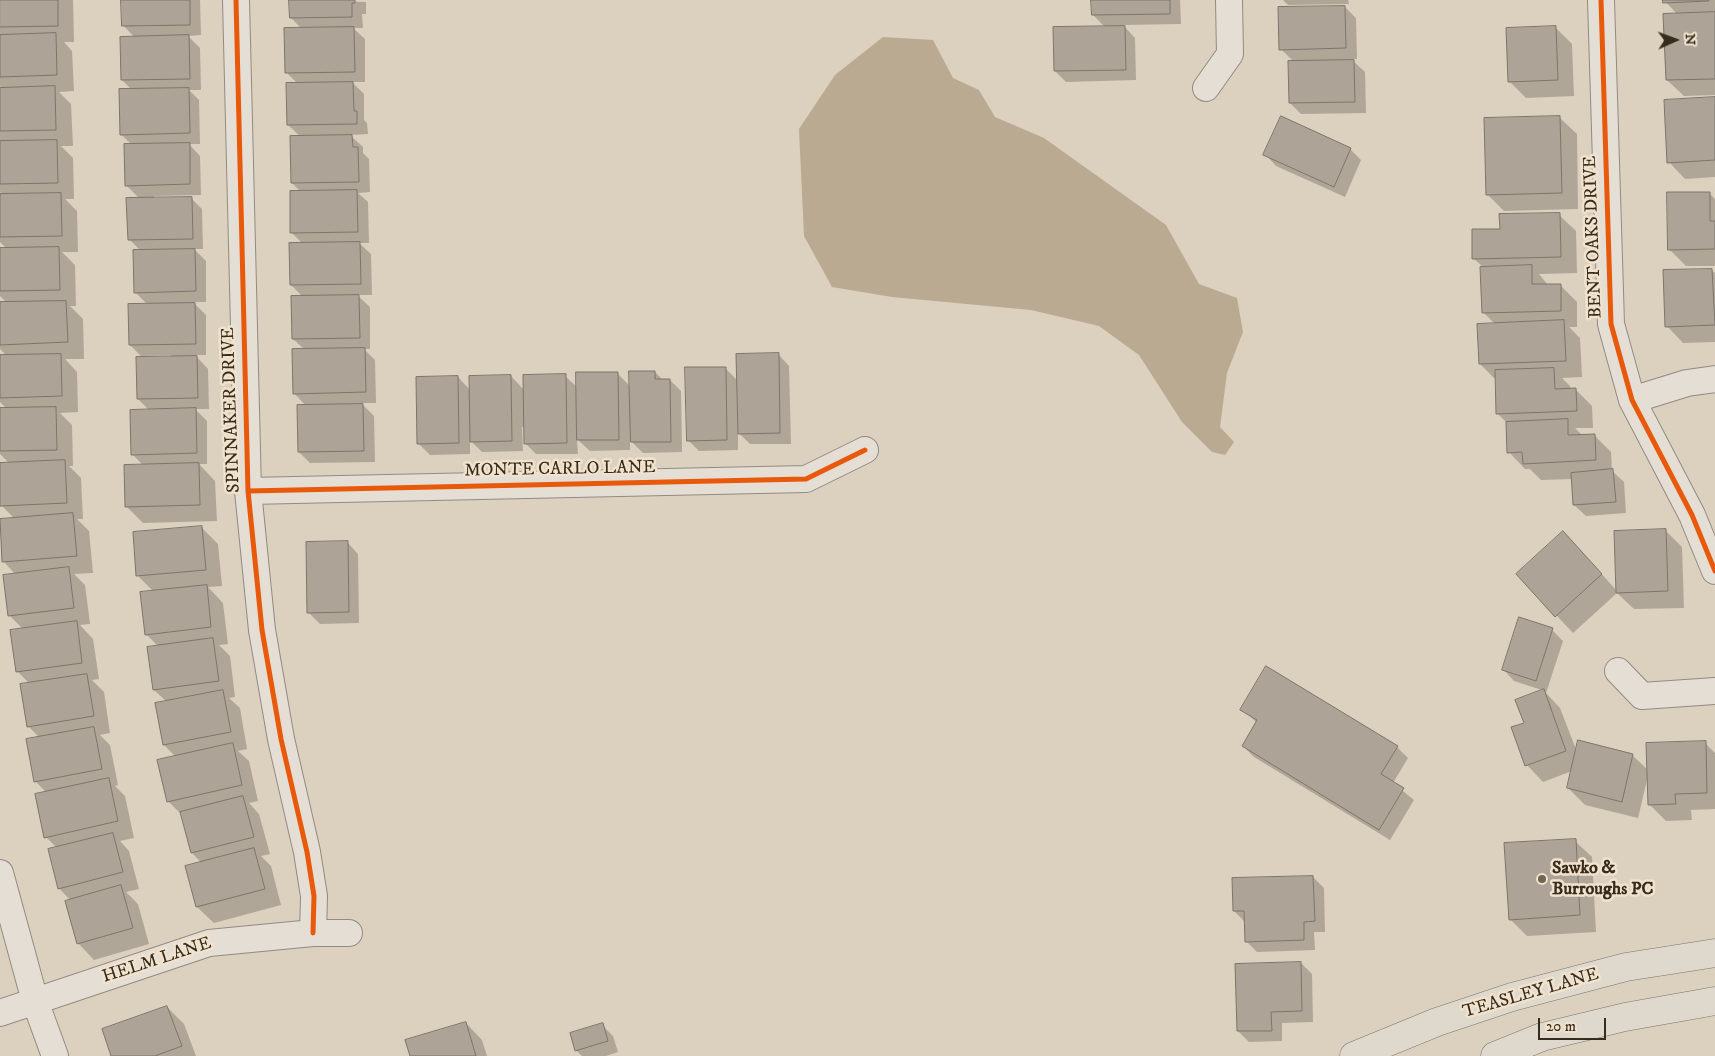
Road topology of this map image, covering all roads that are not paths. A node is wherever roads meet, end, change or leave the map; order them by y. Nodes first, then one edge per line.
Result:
1 (236, 0) edge
2 (1229, 0) edge
3 (1602, 0) edge
4 (1206, 88) dead end
5 (1715, 378) edge
6 (1632, 400) junction
7 (865, 450) dead end
8 (248, 491) junction
9 (1715, 571) edge
10 (1618, 672) dead end
11 (1715, 691) edge
12 (0, 873) edge
13 (313, 933) junction
14 (349, 933) dead end
15 (1715, 953) edge
16 (35, 1001) junction
17 (1715, 1001) edge
18 (0, 1013) edge
19 (55, 1056) edge
20 (1354, 1056) edge
21 (1495, 1056) edge

1 - 8 street, SPINNAKER DRIVE
2 - 4 street
3 - 6 street, BENT OAKS DRIVE
5 - 6 street
6 - 9 street, BENT OAKS DRIVE
7 - 8 street, MONTE CARLO LANE
8 - 13 street, SPINNAKER DRIVE
10 - 11 street
12 - 16 street
13 - 14 street, HELM LANE
13 - 16 street, HELM LANE
15 - 20 main road, TEASLEY LANE
16 - 18 street, HELM LANE
16 - 19 street
17 - 21 main road

